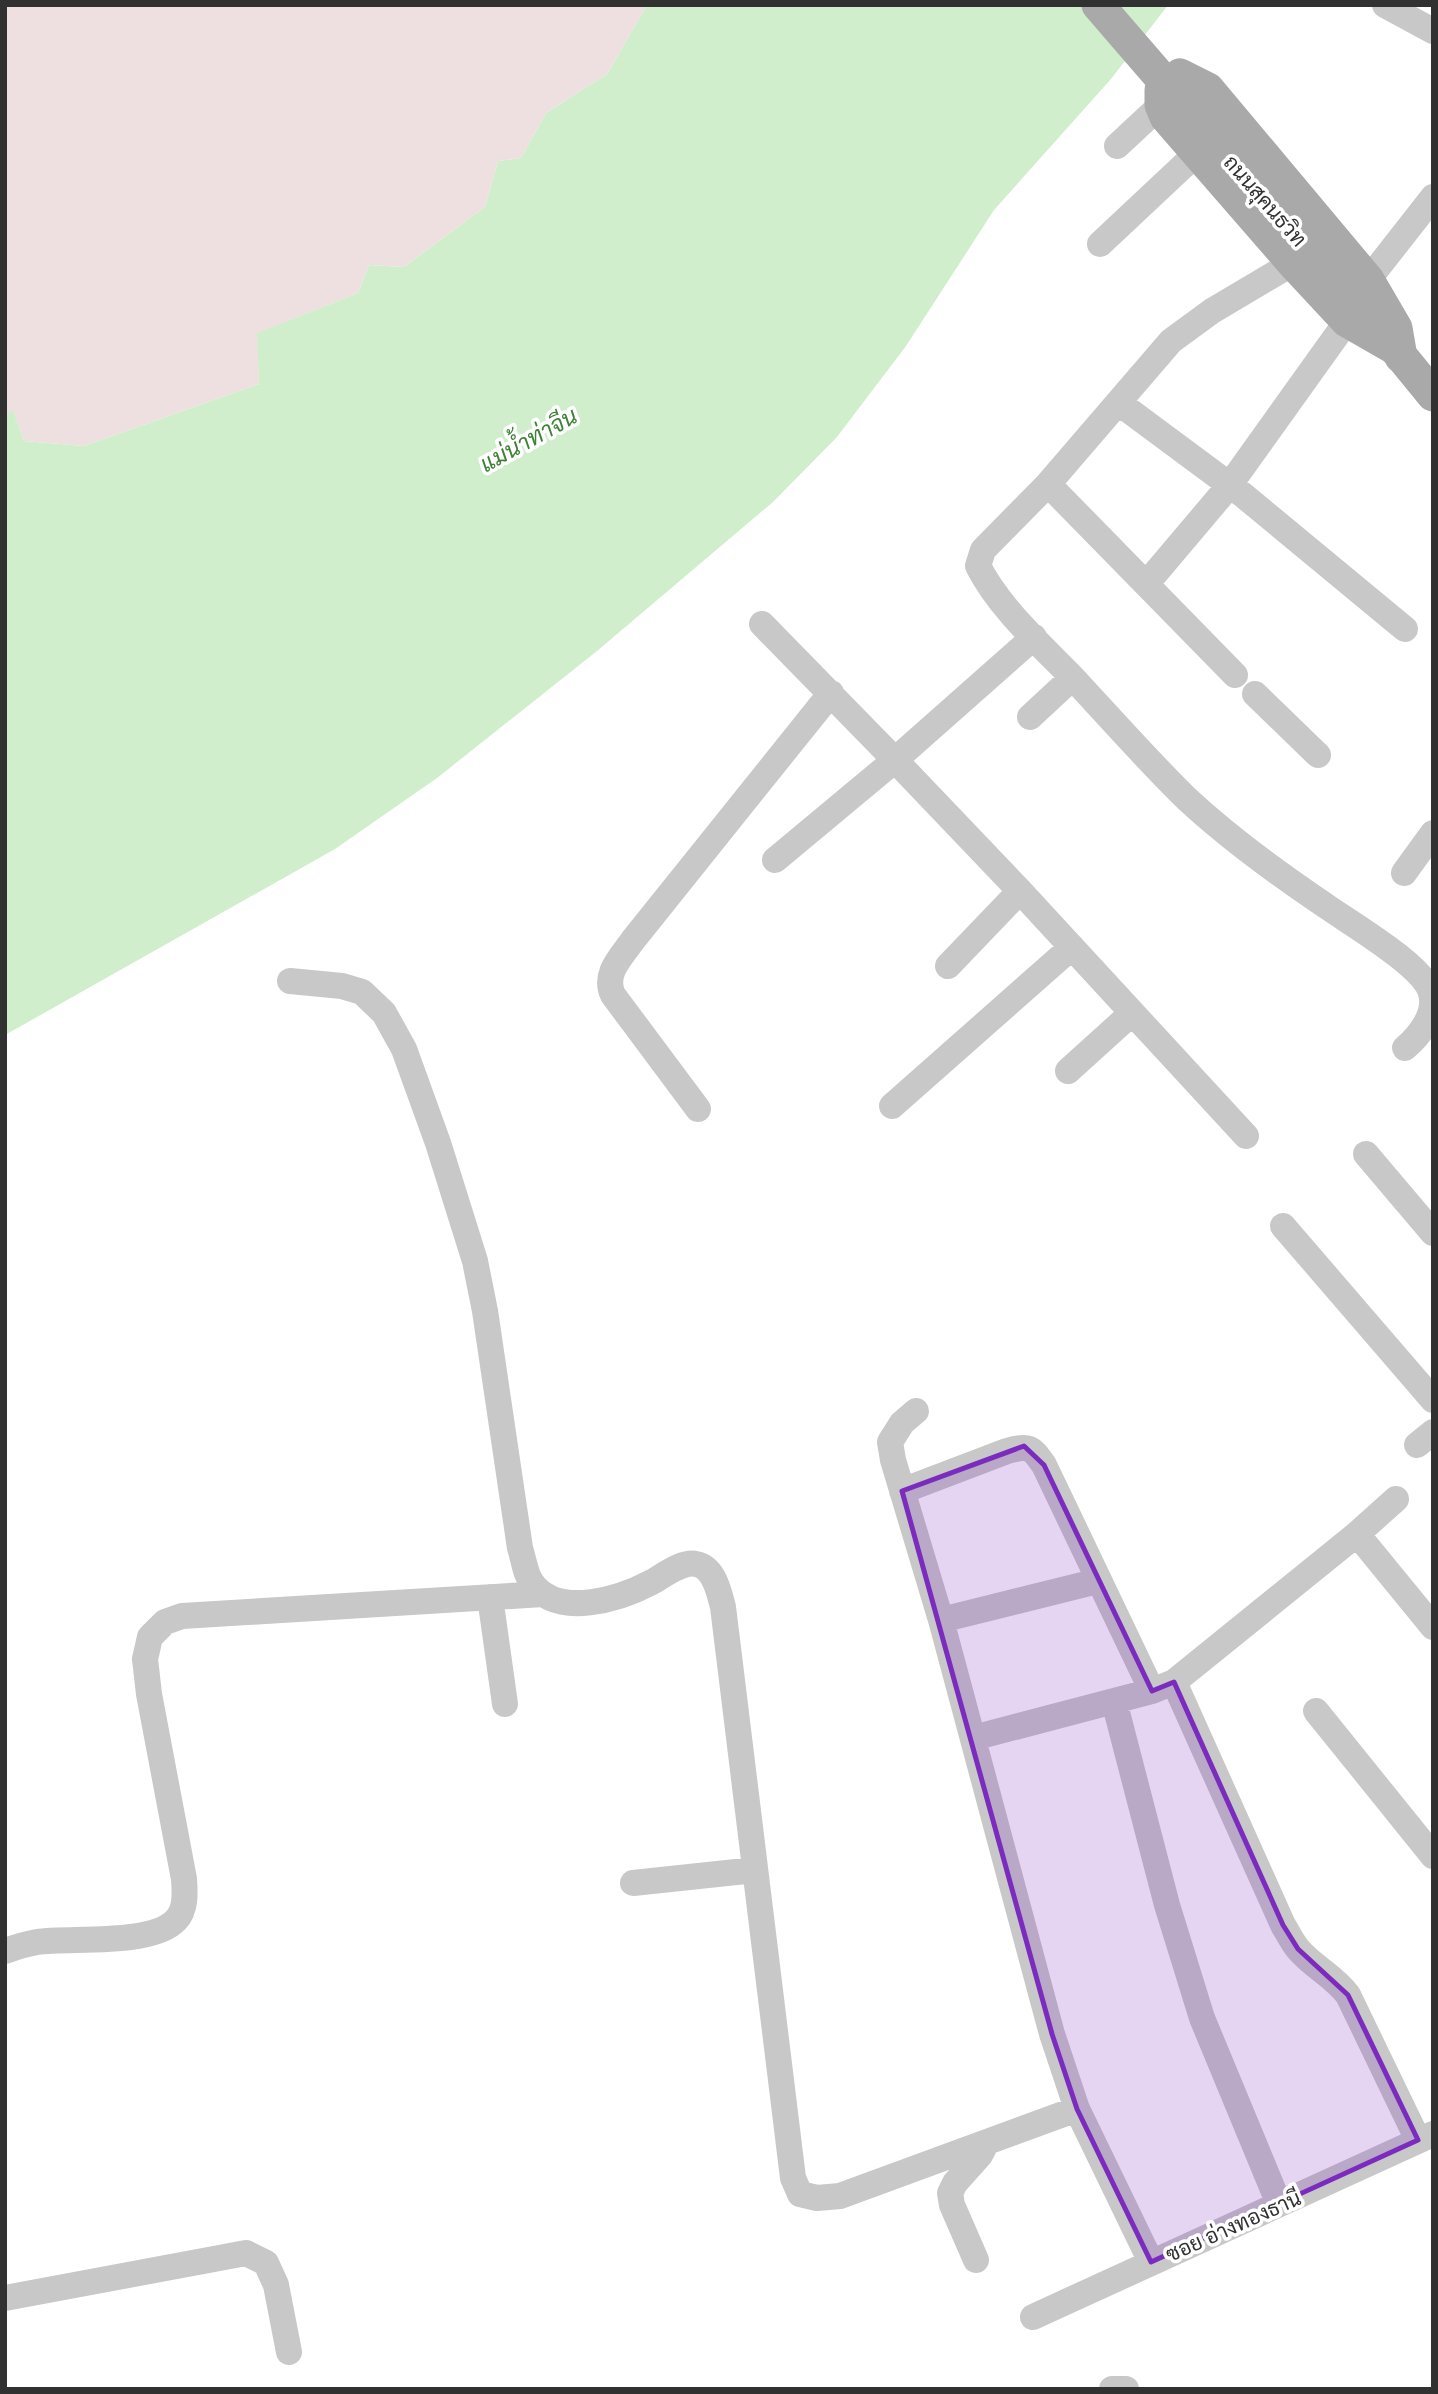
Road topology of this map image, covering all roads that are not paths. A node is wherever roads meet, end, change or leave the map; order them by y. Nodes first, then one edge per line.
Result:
1 (1098, 5) edge
2 (1385, 5) edge
3 (1433, 31) edge
4 (1161, 105) junction
5 (1117, 146) dead end
6 (1197, 153) junction
7 (1433, 197) edge
8 (1100, 244) dead end
9 (1293, 263) junction
10 (1368, 280) junction
11 (1380, 338) junction
12 (1433, 395) edge
13 (1119, 404) junction
14 (1048, 484) junction
15 (1229, 486) junction
16 (1147, 583) junction
17 (762, 624) dead end
18 (1405, 629) dead end
19 (1034, 638) junction
20 (1235, 675) dead end
21 (1072, 678) junction
22 (831, 693) junction
23 (1255, 694) dead end
24 (1030, 718) dead end
25 (1318, 755) dead end
26 (895, 760) junction
27 (1433, 833) edge
28 (775, 860) dead end
29 (1404, 873) dead end
30 (1020, 891) junction
31 (1072, 947) junction
32 (948, 966) dead end
33 (290, 981) dead end
34 (1132, 1013) junction
35 (1431, 1015) edge
36 (1405, 1048) dead end
37 (1068, 1071) dead end
38 (891, 1106) dead end
39 (698, 1110) dead end
40 (1246, 1136) dead end
41 (1366, 1154) dead end
42 (1283, 1226) dead end
43 (1433, 1233) edge
44 (1433, 1400) edge
45 (916, 1410) dead end
46 (902, 1491) junction
47 (1396, 1499) dead end
48 (1357, 1534) junction
49 (1098, 1581) junction
50 (543, 1594) junction
51 (490, 1597) junction
52 (941, 1620) junction
53 (1433, 1627) edge
54 (1163, 1686) junction
55 (1114, 1701) junction
56 (505, 1704) dead end
57 (1316, 1711) dead end
58 (973, 1738) junction
59 (1433, 1856) edge
60 (755, 1870) junction
61 (633, 1883) dead end
62 (5, 1951) edge
63 (1077, 2109) junction
64 (1426, 2137) edge
65 (987, 2143) junction
66 (1279, 2204) junction
67 (976, 2260) dead end
68 (1151, 2262) junction
69 (5, 2298) edge
70 (1033, 2317) dead end
71 (289, 2352) dead end
72 (1112, 2389) edge
73 (1126, 2389) edge

1 - 11 main road, ถนนสุคนธวิท, bridge
2 - 3 street
4 - 5 street
4 - 6 main road
4 - 10 main road
6 - 8 street
6 - 9 main road
7 - 10 street
9 - 11 main road
9 - 13 street
10 - 11 main road
11 - 12 main road, ถนนสุคนธวิท
11 - 15 street
13 - 14 street
13 - 15 street
14 - 16 street
14 - 19 street
15 - 16 street
15 - 18 street
16 - 20 street
17 - 22 street
19 - 21 street
19 - 26 street
21 - 24 street
21 - 35 street
22 - 26 street
22 - 39 street
23 - 25 street
26 - 28 street
26 - 30 street
27 - 29 street
30 - 31 street
30 - 32 street
31 - 34 street
31 - 38 street
33 - 50 street
34 - 37 street
34 - 40 street
35 - 36 street
41 - 43 street
42 - 44 street
45 - 46 street
46 - 49 street
46 - 52 street
47 - 48 street
48 - 53 street
48 - 54 street
49 - 52 street
49 - 54 street
50 - 51 street
50 - 60 street
51 - 56 street
51 - 62 street
52 - 58 street
54 - 55 street
54 - 64 street
55 - 58 street
55 - 66 street
57 - 59 street
58 - 63 street
60 - 61 street
60 - 65 street
63 - 65 street
63 - 68 street
64 - 66 street, ซอย อ่างทองธานี
65 - 67 street
66 - 68 street, ซอย อ่างทองธานี
68 - 70 street, ซอย อ่างทองธานี
69 - 71 street
72 - 73 street

